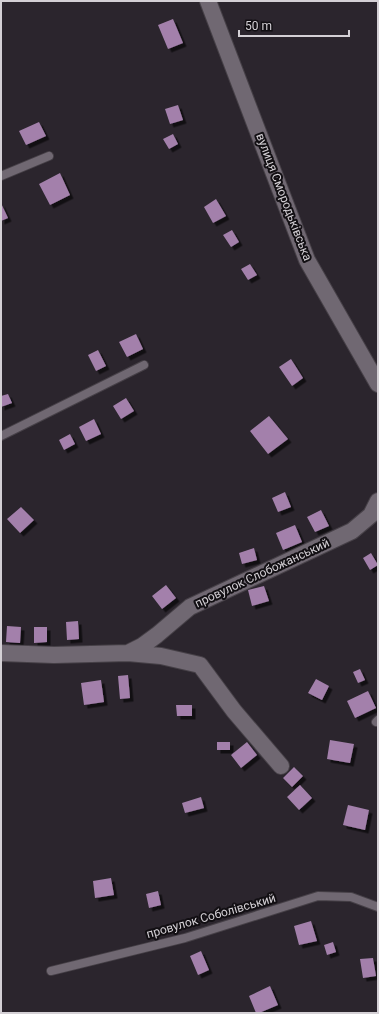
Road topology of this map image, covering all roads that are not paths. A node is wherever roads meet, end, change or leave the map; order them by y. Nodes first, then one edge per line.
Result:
1 (208, 1) edge
2 (49, 156) dead end
3 (1, 176) edge
4 (144, 365) dead end
5 (378, 384) edge
6 (1, 436) edge
7 (378, 501) edge
8 (1, 653) edge
9 (128, 653) junction
10 (281, 766) dead end
11 (378, 907) edge
12 (51, 971) dead end

1 - 5 street, вулиця Смородьківська
2 - 3 lane
4 - 6 lane
7 - 9 street, провулок Слобожанський
8 - 9 street, провулок Слобожанський
9 - 10 street
11 - 12 lane, провулок Соболівський

